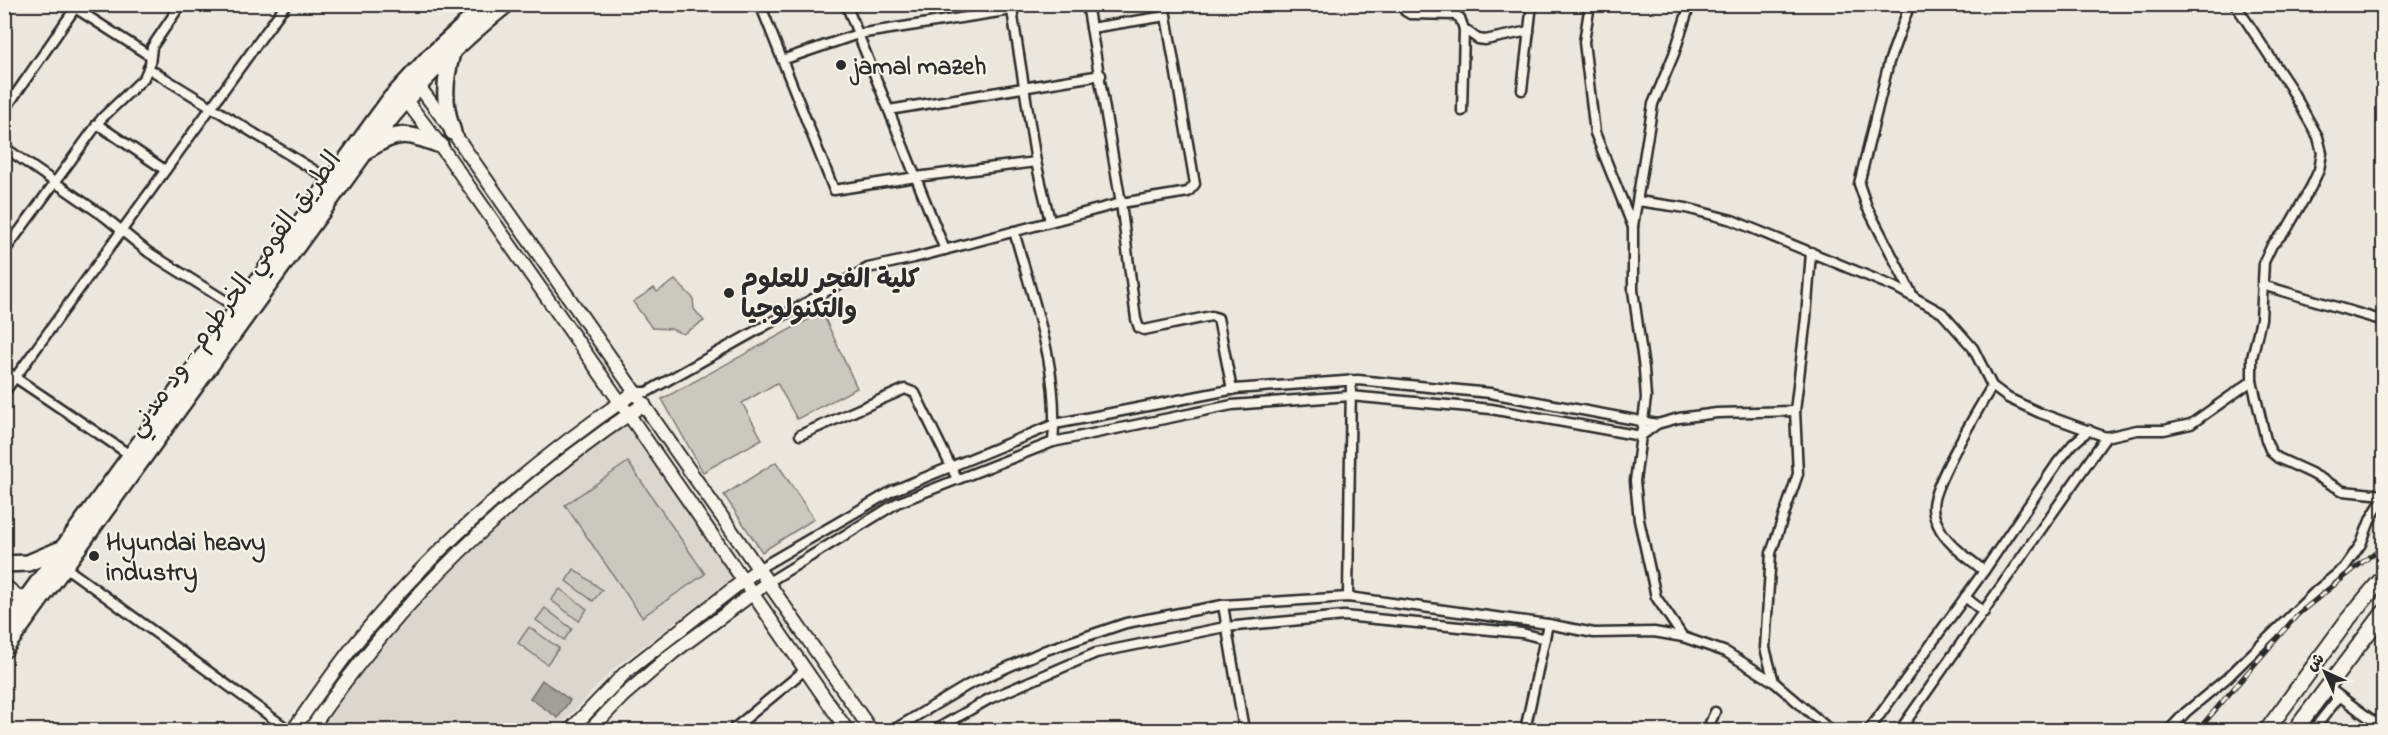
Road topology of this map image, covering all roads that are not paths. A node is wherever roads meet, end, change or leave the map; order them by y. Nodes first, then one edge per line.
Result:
1 (181, 4) edge
2 (286, 4) edge
3 (488, 4) edge
4 (507, 4) edge
5 (760, 4) edge
6 (846, 4) edge
7 (1087, 4) edge
8 (1164, 4) edge
9 (1404, 4) edge
10 (1532, 4) edge
11 (1590, 4) edge
12 (1690, 4) edge
13 (1910, 4) edge
14 (2235, 4) edge
15 (77, 6) edge
16 (1012, 7) edge
17 (1166, 16) junction
18 (1091, 28) junction
19 (1464, 29) junction
20 (1529, 31) junction
21 (858, 33) junction
22 (453, 51) junction
23 (150, 56) junction
24 (782, 60) junction
25 (148, 68) junction
26 (1101, 75) junction
27 (418, 85) junction
28 (1024, 89) junction
29 (1521, 90) dead end
30 (405, 99) junction
31 (211, 108) junction
32 (889, 110) junction
33 (4, 111) edge
34 (1462, 111) dead end
35 (97, 124) junction
36 (453, 132) junction
37 (440, 145) junction
38 (4, 147) edge
39 (364, 153) junction
40 (1036, 162) junction
41 (165, 170) junction
42 (916, 177) junction
43 (330, 180) junction
44 (54, 183) junction
45 (1638, 201) junction
46 (1121, 203) junction
47 (1050, 221) junction
48 (1633, 226) junction
49 (123, 231) junction
50 (1014, 231) junction
51 (6, 248) edge
52 (945, 250) junction
53 (1811, 252) junction
54 (2262, 285) junction
55 (1913, 297) junction
56 (237, 308) junction
57 (2384, 321) edge
58 (4, 370) edge
59 (15, 378) junction
60 (1351, 380) junction
61 (2252, 381) junction
62 (1992, 386) junction
63 (1232, 390) junction
64 (4, 393) edge
65 (1490, 393) junction
66 (642, 396) junction
67 (1350, 396) junction
68 (620, 402) junction
69 (1485, 408) junction
70 (1795, 411) junction
71 (629, 414) junction
72 (1643, 420) junction
73 (1054, 424) junction
74 (1657, 424) junction
75 (583, 429) junction
76 (2089, 430) junction
77 (800, 435) dead end
78 (1641, 436) junction
79 (2106, 437) junction
80 (590, 440) junction
81 (1053, 442) junction
82 (130, 455) junction
83 (683, 461) junction
84 (952, 466) junction
85 (668, 471) junction
86 (957, 479) junction
87 (2384, 496) edge
88 (64, 547) junction
89 (4, 564) edge
90 (65, 567) junction
91 (758, 569) junction
92 (1984, 571) junction
93 (2384, 576) edge
94 (743, 579) junction
95 (767, 583) junction
96 (4, 585) edge
97 (752, 592) junction
98 (1348, 597) junction
99 (1965, 597) junction
100 (29, 605) junction
101 (1222, 605) junction
102 (1984, 612) junction
103 (2384, 612) edge
104 (10, 624) edge
105 (1548, 624) junction
106 (1225, 627) junction
107 (1683, 637) junction
108 (1545, 639) junction
109 (4, 650) edge
110 (806, 669) junction
111 (1774, 682) junction
112 (2326, 686) junction
113 (2339, 697) junction
114 (1715, 712) dead end
115 (2384, 729) edge
116 (291, 730) edge
117 (310, 730) edge
118 (570, 730) edge
119 (590, 730) edge
120 (732, 730) edge
121 (847, 730) edge
122 (871, 730) edge
123 (893, 730) edge
124 (935, 730) edge
125 (1244, 730) edge
126 (1525, 730) edge
127 (1707, 730) edge
128 (1830, 730) edge
129 (1869, 730) edge
130 (1900, 730) edge
131 (2169, 730) edge
132 (2267, 730) edge
133 (2295, 730) edge
134 (2313, 730) edge

1 - 23 street
2 - 31 street
3 - 43 highway, الطريق القومي الخرطوم - ود مدني
4 - 22 highway, الطريق القومي الخرطوم - ود مدني
5 - 24 street
6 - 21 street
7 - 18 street
8 - 17 street
9 - 19 street
10 - 20 street
11 - 48 street
12 - 45 street
13 - 55 street
14 - 54 street
15 - 23 street
15 - 33 street
16 - 21 street
16 - 28 street
17 - 18 street
17 - 46 street
18 - 26 street
19 - 20 street
19 - 34 street
20 - 29 street
21 - 24 street
21 - 32 street
22 - 27 highway, الطريق القومي الخرطوم - ود مدني
22 - 36 highway
23 - 25 street
24 - 42 street
25 - 31 street
25 - 35 street
26 - 28 street
26 - 46 street
27 - 30 highway, الطريق القومي الخرطوم - ود مدني
27 - 36 street
28 - 32 street
28 - 40 street
30 - 37 street
30 - 39 highway, الطريق القومي الخرطوم - ود مدني
31 - 41 street
31 - 43 street
32 - 42 street
35 - 41 street
35 - 44 street
36 - 66 street
37 - 39 highway
37 - 68 street
38 - 44 street
39 - 90 highway, الطريق القومي الخرطوم - ود مدني
40 - 42 street
40 - 47 street
41 - 49 street
42 - 52 street
43 - 56 highway, الطريق القومي الخرطوم - ود مدني
44 - 49 street
44 - 51 street
45 - 48 street
45 - 53 street
46 - 47 street
46 - 63 street
47 - 50 street
48 - 72 street
49 - 56 street
49 - 59 street
50 - 52 street
50 - 73 street
52 - 66 street
53 - 55 street
53 - 70 street
54 - 57 street
54 - 61 street
55 - 62 street
56 - 82 highway, الطريق القومي الخرطوم - ود مدني
58 - 59 street
59 - 64 street
59 - 82 street
60 - 63 street
60 - 65 street
60 - 67 street
61 - 79 street
61 - 87 street
62 - 76 street
62 - 92 street
63 - 73 street
65 - 69 street
65 - 72 street
66 - 68 street
66 - 71 street
66 - 83 street
67 - 69 street
67 - 81 street
67 - 98 street
68 - 71 street
68 - 75 street
69 - 78 street
70 - 74 street
70 - 111 street
71 - 80 street
71 - 85 street
72 - 74 street
72 - 78 street
73 - 81 street
73 - 84 street
74 - 78 street
75 - 80 street
75 - 116 street
76 - 79 street
76 - 92 street
77 - 84 street
78 - 107 street
79 - 102 street
80 - 117 street
81 - 86 street
82 - 88 highway, الطريق القومي الخرطوم - ود مدني
83 - 85 street
83 - 91 street
84 - 86 street
84 - 91 street
85 - 94 street
86 - 95 street
87 - 131 street
88 - 89 highway
88 - 100 highway, الطريق القومي الخرطوم - ود مدني
90 - 100 highway, الطريق القومي الخرطوم - ود مدني
90 - 116 street
91 - 94 street
91 - 95 street
92 - 99 street
93 - 132 main road
94 - 97 street
94 - 118 street
95 - 97 street
95 - 122 street
96 - 100 street
97 - 110 street
97 - 119 street
98 - 101 street
98 - 105 street
99 - 102 street
99 - 129 street
100 - 104 highway, الطريق القومي الخرطوم - ود مدني
101 - 106 street
101 - 123 street
102 - 130 street
103 - 112 main road
104 - 109 highway, الطريق القومي الخرطوم - ود مدني
105 - 107 street
105 - 108 street
106 - 108 street
106 - 124 street
106 - 125 street
107 - 111 street
108 - 126 street
110 - 120 street
110 - 121 street
111 - 128 street
112 - 113 street
112 - 133 main road
113 - 115 street
113 - 134 street
114 - 127 street

